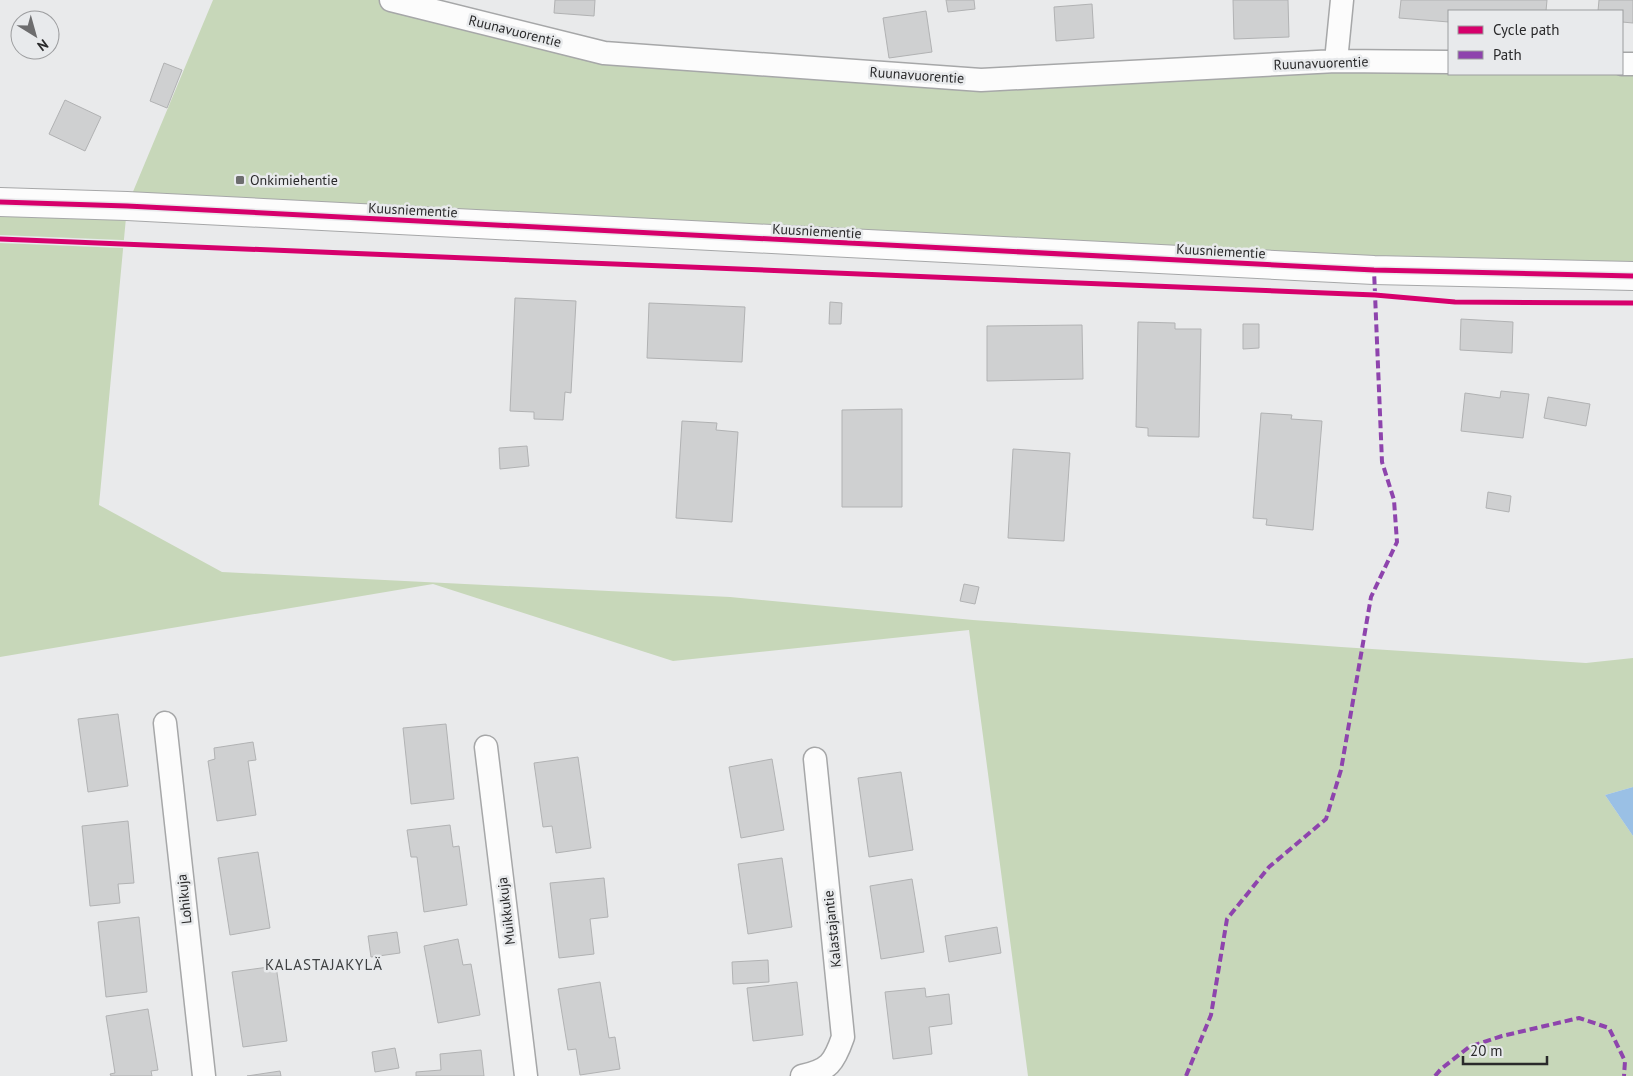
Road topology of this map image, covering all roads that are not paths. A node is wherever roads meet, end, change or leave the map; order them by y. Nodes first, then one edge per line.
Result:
1 (390, 0) edge
2 (1342, 0) edge
3 (1336, 61) junction
4 (1448, 62) edge
5 (0, 202) edge
6 (1633, 276) edge
7 (165, 723) dead end
8 (486, 747) dead end
9 (815, 759) dead end
10 (204, 1076) edge
11 (526, 1076) edge
12 (802, 1076) edge

1 - 3 street, Ruunavuorentie
2 - 3 street
3 - 4 street, Ruunavuorentie
5 - 6 street, Kuusniementie
7 - 10 street, Lohikuja
8 - 11 street, Muikkukuja
9 - 12 street, Kalastajantie

